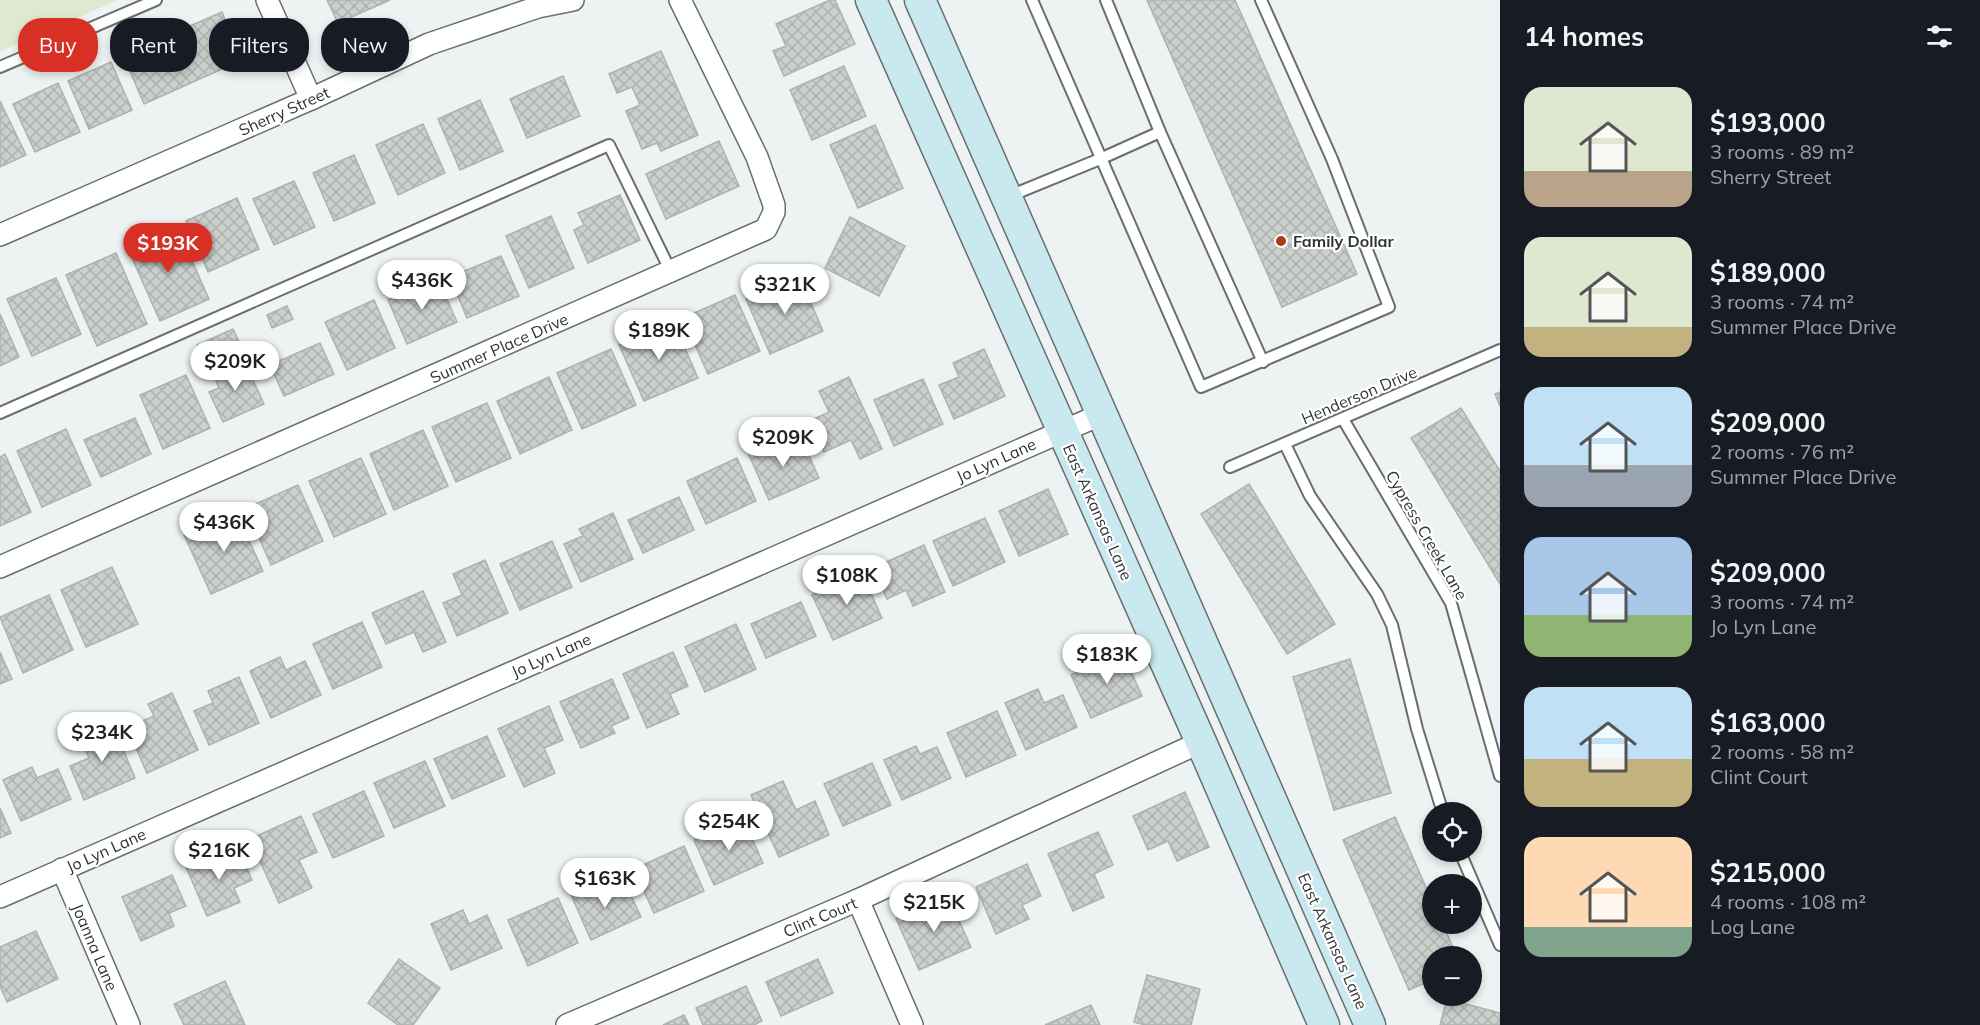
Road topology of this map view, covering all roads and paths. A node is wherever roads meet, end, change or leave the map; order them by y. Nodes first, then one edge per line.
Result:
1 (156, 0) edge
2 (267, 0) edge
3 (573, 0) edge
4 (680, 0) edge
5 (871, 0) edge
6 (920, 0) edge
7 (1032, 0) edge
8 (1106, 0) edge
9 (1261, 0) edge
10 (0, 67) edge
11 (311, 99) junction
12 (1160, 132) junction
13 (1101, 159) junction
14 (1007, 198) junction
15 (0, 235) edge
16 (671, 272) junction
17 (1500, 350) edge
18 (1263, 362) junction
19 (0, 413) edge
20 (1102, 414) junction
21 (1343, 419) junction
22 (1062, 431) junction
23 (1285, 444) junction
24 (1230, 467) dead end
25 (0, 567) edge
26 (1201, 742) junction
27 (1500, 776) edge
28 (1440, 802) edge
29 (1464, 862) edge
30 (62, 869) junction
31 (0, 897) edge
32 (858, 900) junction
33 (1500, 945) edge
34 (129, 1025) edge
35 (567, 1025) edge
36 (912, 1025) edge
37 (1324, 1025) edge
38 (1370, 1025) edge

1 - 10 lane
2 - 11 street
3 - 11 street, Sherry Street
4 - 16 street, Summer Place Drive
5 - 22 main road, East Arkansas Lane
6 - 14 main road, East Arkansas Lane
7 - 13 lane
8 - 12 lane
9 - 18 lane
11 - 15 street, Sherry Street
12 - 13 lane
12 - 18 lane
13 - 14 lane
13 - 18 lane
14 - 20 main road, East Arkansas Lane
16 - 19 lane
16 - 25 street, Summer Place Drive
17 - 21 lane, Henderson Drive
20 - 22 street, Jo Lyn Lane
20 - 38 main road, East Arkansas Lane
21 - 23 lane, Henderson Drive
21 - 27 lane, Cypress Creek Lane
22 - 26 main road, East Arkansas Lane
22 - 30 street, Jo Lyn Lane
23 - 24 lane, Henderson Drive
23 - 28 lane
26 - 32 street, Clint Court
26 - 37 main road, East Arkansas Lane
29 - 33 lane
30 - 31 street, Jo Lyn Lane
30 - 34 street, Joanna Lane
32 - 35 street, Clint Court
32 - 36 street

